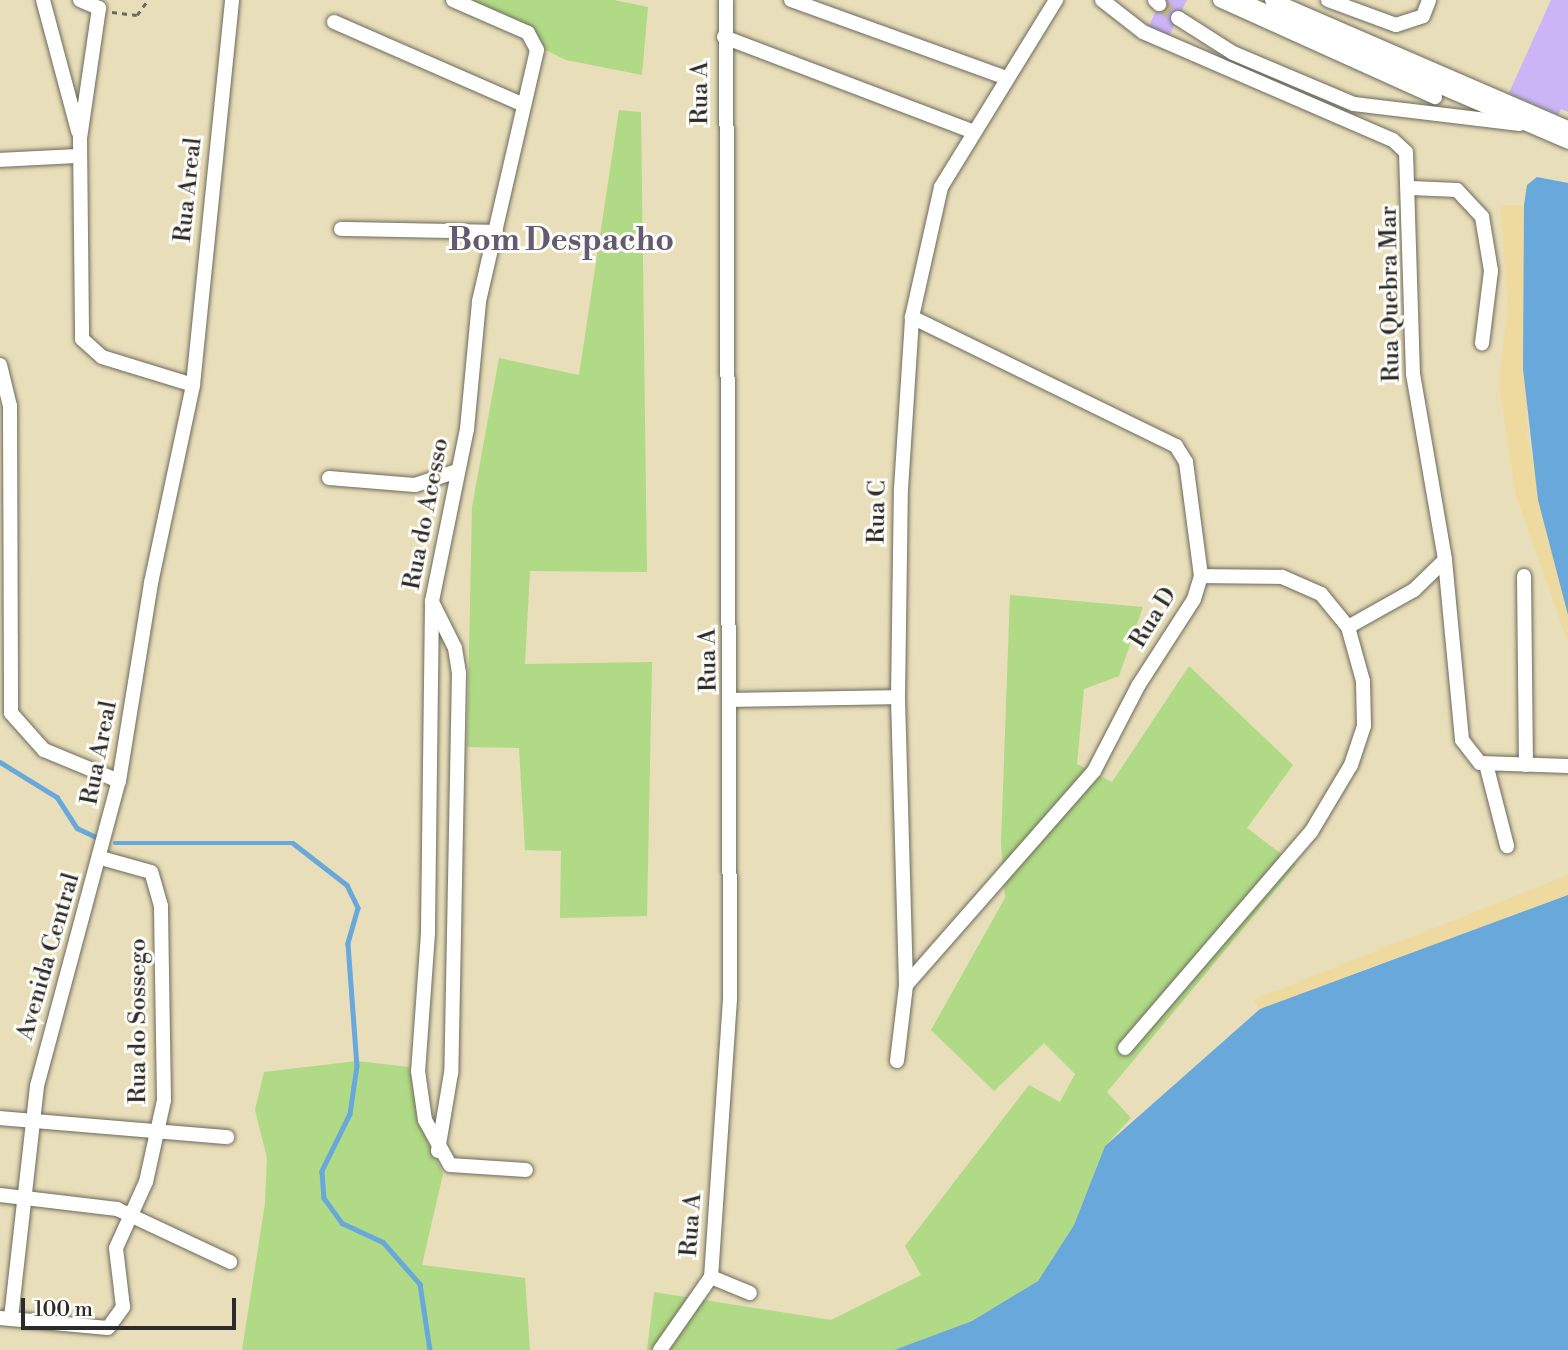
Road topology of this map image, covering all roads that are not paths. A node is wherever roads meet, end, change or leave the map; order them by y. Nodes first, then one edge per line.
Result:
1 (43, 0) edge
2 (80, 0) edge
3 (232, 0) edge
4 (453, 0) edge
5 (726, 0) edge
6 (790, 0) edge
7 (1056, 0) edge
8 (1102, 0) edge
9 (1220, 0) edge
10 (1239, 0) edge
11 (1272, 0) edge
12 (1328, 0) edge
13 (1429, 0) edge
14 (1178, 18) tunnel mouth
15 (334, 22) dead end
16 (724, 37) junction
17 (1007, 78) junction
18 (522, 104) junction
19 (1472, 104) junction
20 (1520, 124) junction
21 (1568, 128) edge
22 (972, 131) junction
23 (80, 139) junction
24 (1568, 142) edge
25 (80, 156) junction
26 (0, 160) edge
27 (1411, 188) junction
28 (341, 229) dead end
29 (495, 232) junction
30 (912, 317) junction
31 (1482, 343) dead end
32 (0, 365) edge
33 (193, 385) junction
34 (457, 471) junction
35 (329, 478) dead end
36 (1445, 560) junction
37 (1201, 576) junction
38 (1524, 576) dead end
39 (432, 601) junction
40 (1348, 627) junction
41 (898, 697) junction
42 (733, 700) junction
43 (1486, 764) junction
44 (1526, 765) junction
45 (1568, 766) edge
46 (120, 781) junction
47 (427, 843) junction
48 (452, 843) junction
49 (1507, 846) dead end
50 (101, 858) junction
51 (906, 985) junction
52 (1125, 1048) dead end
53 (897, 1060) dead end
54 (0, 1118) edge
55 (31, 1118) junction
56 (160, 1126) junction
57 (228, 1137) dead end
58 (438, 1151) junction
59 (526, 1170) dead end
60 (0, 1195) edge
61 (24, 1197) junction
62 (134, 1214) junction
63 (230, 1262) dead end
64 (711, 1277) junction
65 (750, 1293) dead end
66 (6, 1318) edge
67 (660, 1350) edge

1 - 23 street
2 - 23 street
3 - 33 street, Rua Areal
4 - 18 street, Rua do Acesso
5 - 16 street, Rua A
6 - 17 street
7 - 17 street, Rua C
8 - 27 street, Rua Quebra Mar
9 - 19 street
10 - 19 street
11 - 21 street
12 - 13 street
14 - 20 street
15 - 18 street
16 - 22 street
16 - 42 street, Rua A
17 - 22 street, Rua C
18 - 29 street, Rua do Acesso
19 - 20 street
20 - 24 street
22 - 30 street, Rua C
23 - 25 street
25 - 26 street
25 - 33 street
27 - 31 street
27 - 36 street, Rua Quebra Mar
28 - 29 street
29 - 34 street, Rua do Acesso
30 - 37 street, Rua D
30 - 41 street, Rua C
32 - 46 street
33 - 46 street, Rua Areal
34 - 35 street
34 - 39 street, Rua do Acesso
36 - 40 street
36 - 43 street, Rua Quebra Mar
37 - 40 street
37 - 51 street, Rua D
38 - 44 street
39 - 47 street, Rua do Acesso
39 - 48 street
40 - 52 street
41 - 42 street
41 - 51 street, Rua C
42 - 64 street, Rua A
43 - 44 street
43 - 49 street
44 - 45 street
46 - 50 street, Rua Areal
47 - 48 street
47 - 58 street, Rua do Acesso
48 - 58 street
50 - 55 street, Avenida Central
50 - 56 street, Rua do Sossego
51 - 53 street, Rua C
54 - 55 street
55 - 56 street
55 - 61 street, Avenida Central
56 - 57 street
56 - 62 street, Rua do Sossego
58 - 59 street, Rua do Acesso
60 - 61 street
61 - 62 street
61 - 66 street, Avenida Central
62 - 63 street
62 - 66 street, Rua do Sossego
64 - 65 street, Rua A
64 - 67 street

